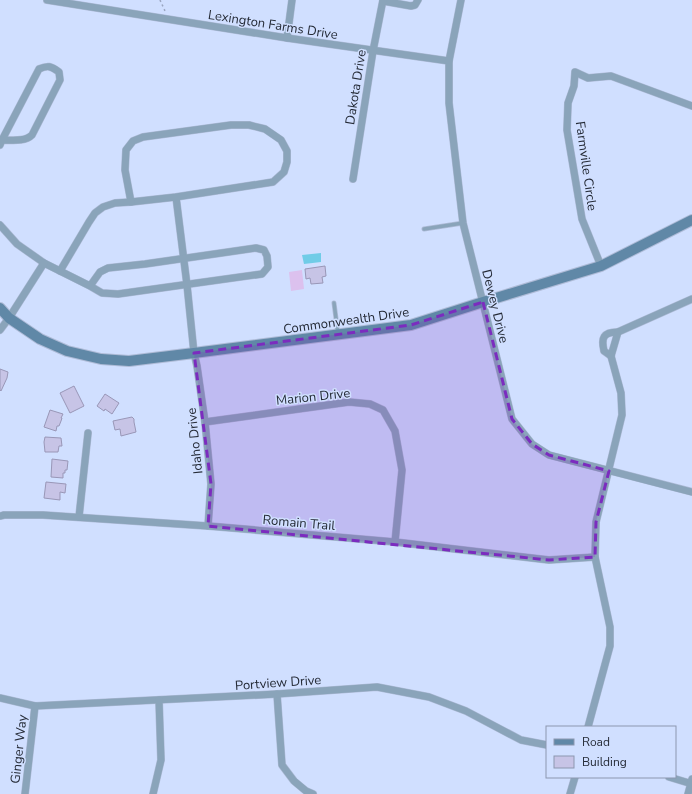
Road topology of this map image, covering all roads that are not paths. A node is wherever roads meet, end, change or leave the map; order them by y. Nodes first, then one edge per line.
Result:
1 (48, 0) edge
2 (292, 0) edge
3 (418, 0) edge
4 (461, 0) edge
5 (383, 1) edge
6 (287, 38) junction
7 (373, 51) junction
8 (449, 60) junction
9 (692, 106) edge
10 (1, 143) edge
11 (353, 179) dead end
12 (176, 197) junction
13 (130, 202) junction
14 (692, 220) edge
15 (463, 223) junction
16 (0, 225) edge
17 (424, 229) dead end
18 (184, 258) junction
19 (44, 263) junction
20 (601, 266) junction
21 (60, 271) junction
22 (188, 285) junction
23 (90, 286) junction
24 (692, 299) edge
25 (483, 302) junction
26 (334, 303) dead end
27 (0, 308) edge
28 (9, 318) junction
29 (0, 330) edge
30 (618, 332) junction
31 (338, 335) junction
32 (194, 353) junction
33 (611, 356) junction
34 (205, 422) junction
35 (88, 433) dead end
36 (609, 471) junction
37 (692, 492) edge
38 (0, 516) edge
39 (79, 517) junction
40 (208, 526) junction
41 (394, 542) junction
42 (595, 556) junction
43 (277, 694) junction
44 (0, 698) edge
45 (159, 700) junction
46 (35, 706) junction
47 (588, 726) edge
48 (546, 745) edge
49 (575, 778) edge
50 (674, 778) edge
51 (692, 782) edge
52 (25, 794) edge
53 (153, 794) edge
54 (313, 794) edge
55 (570, 794) edge
56 (688, 794) edge

1 - 6 street, Lexington Farms Drive
2 - 6 street
3 - 5 street
4 - 8 street, Dewey Drive
5 - 7 street, Dakota Drive
6 - 7 street, Lexington Farms Drive
7 - 8 street, Lexington Farms Drive
7 - 11 street, Dakota Drive
8 - 15 street, Dewey Drive
9 - 20 street, Farmville Circle
10 - 10 street
12 - 13 street
12 - 13 street
12 - 18 street, Idaho Drive
13 - 21 street
14 - 20 street, Commonwealth Drive
15 - 17 lane
15 - 25 street, Dewey Drive
16 - 19 street
18 - 22 street, Idaho Drive
18 - 22 street
18 - 23 street
19 - 21 street
19 - 28 street
20 - 25 street, Commonwealth Drive
21 - 23 street
22 - 23 street
22 - 32 street, Idaho Drive
24 - 30 street
25 - 31 street, Commonwealth Drive
25 - 36 street, Dewey Drive
26 - 31 lane
27 - 28 street, Commonwealth Drive
28 - 29 street
28 - 32 street, Commonwealth Drive
30 - 33 street
30 - 33 street
31 - 32 street, Commonwealth Drive
32 - 34 street, Idaho Drive
33 - 36 street
34 - 40 street, Idaho Drive
34 - 41 street, Marion Drive
35 - 39 street
36 - 37 street, Dewey Drive
36 - 42 street
38 - 39 street, Romain Trail
39 - 40 street, Romain Trail
40 - 41 street, Romain Trail
41 - 42 street, Romain Trail
42 - 47 street
43 - 45 street, Portview Drive
43 - 48 street, Portview Drive
43 - 54 street
44 - 46 street, Portview Drive
45 - 46 street, Portview Drive
45 - 53 street
46 - 52 street, Ginger Way
49 - 55 street
50 - 51 street
51 - 56 street

